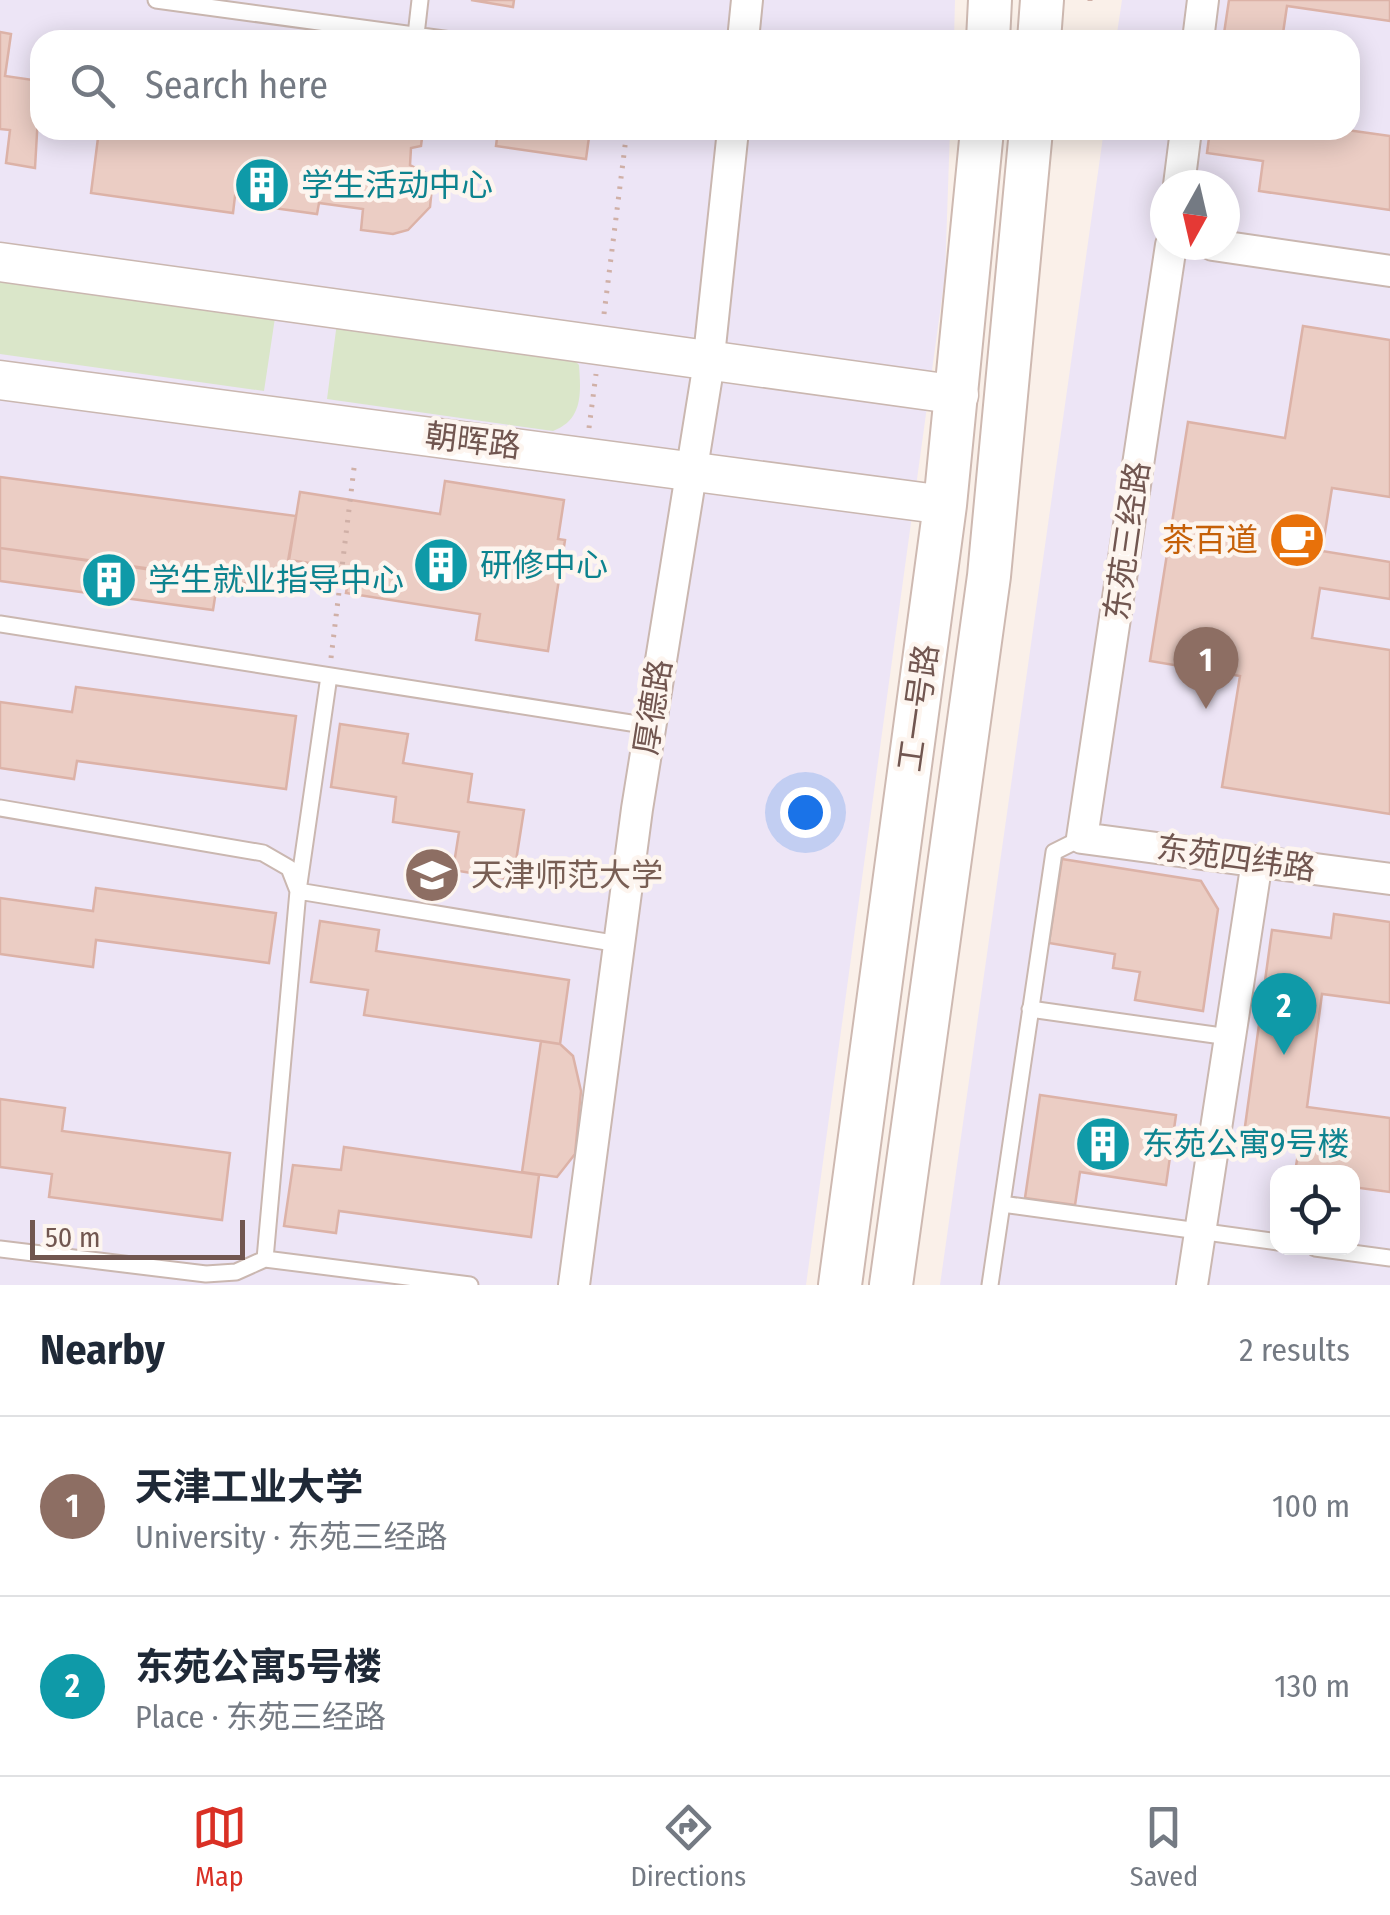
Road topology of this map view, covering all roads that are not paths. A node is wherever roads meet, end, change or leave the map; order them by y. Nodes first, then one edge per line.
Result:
1 (156, 0) edge
2 (420, 0) edge
3 (748, 0) edge
4 (990, 0) edge
5 (1042, 0) edge
6 (1203, 0) edge
7 (379, 30) edge
8 (417, 30) edge
9 (744, 30) edge
10 (988, 30) edge
11 (1040, 30) edge
12 (1199, 30) edge
13 (732, 140) edge
14 (981, 140) edge
15 (1030, 140) edge
16 (1185, 140) edge
17 (1181, 170) edge
18 (1240, 249) edge
19 (1168, 260) edge
20 (0, 262) edge
21 (1390, 270) edge
22 (708, 358) junction
23 (0, 380) edge
24 (959, 395) junction
25 (693, 470) junction
26 (946, 505) junction
27 (0, 624) edge
28 (329, 676) junction
29 (650, 726) junction
30 (0, 808) edge
31 (1082, 838) junction
32 (1257, 861) junction
33 (1390, 878) edge
34 (298, 891) junction
35 (619, 944) junction
36 (1030, 1009) junction
37 (1229, 1037) junction
38 (1002, 1204) junction
39 (1200, 1231) junction
40 (1270, 1241) edge
41 (0, 1249) edge
42 (1360, 1254) edge
43 (1390, 1258) edge
44 (264, 1259) junction
45 (235, 1279) edge
46 (470, 1285) edge
47 (574, 1285) edge
48 (840, 1285) edge
49 (891, 1285) edge
50 (990, 1285) edge
51 (1192, 1285) edge

1 - 7 lane
2 - 8 lane
3 - 9 street
4 - 10 main road
5 - 11 main road
6 - 12 street
13 - 22 street, 厚德路
14 - 24 main road, 工一号路
15 - 49 main road, 工一号路
16 - 17 street
18 - 21 street
19 - 31 street, 东苑三经路
20 - 22 street
22 - 24 street
22 - 25 street, 厚德路
23 - 25 street, 朝晖路
24 - 26 main road, 工一号路
25 - 26 street, 朝晖路
25 - 29 street, 厚德路
26 - 48 main road, 工一号路
27 - 28 lane
28 - 29 lane
28 - 34 lane
29 - 35 street, 厚德路
30 - 34 lane
31 - 32 street, 东苑四纬路
31 - 36 lane
32 - 33 street, 东苑四纬路
32 - 37 street
34 - 35 lane
34 - 44 lane
35 - 47 street, 厚德路
36 - 37 lane
36 - 38 lane
37 - 39 street
38 - 39 lane
38 - 50 lane
39 - 40 lane
39 - 51 street
41 - 45 lane
42 - 43 lane
44 - 45 lane
44 - 46 lane

